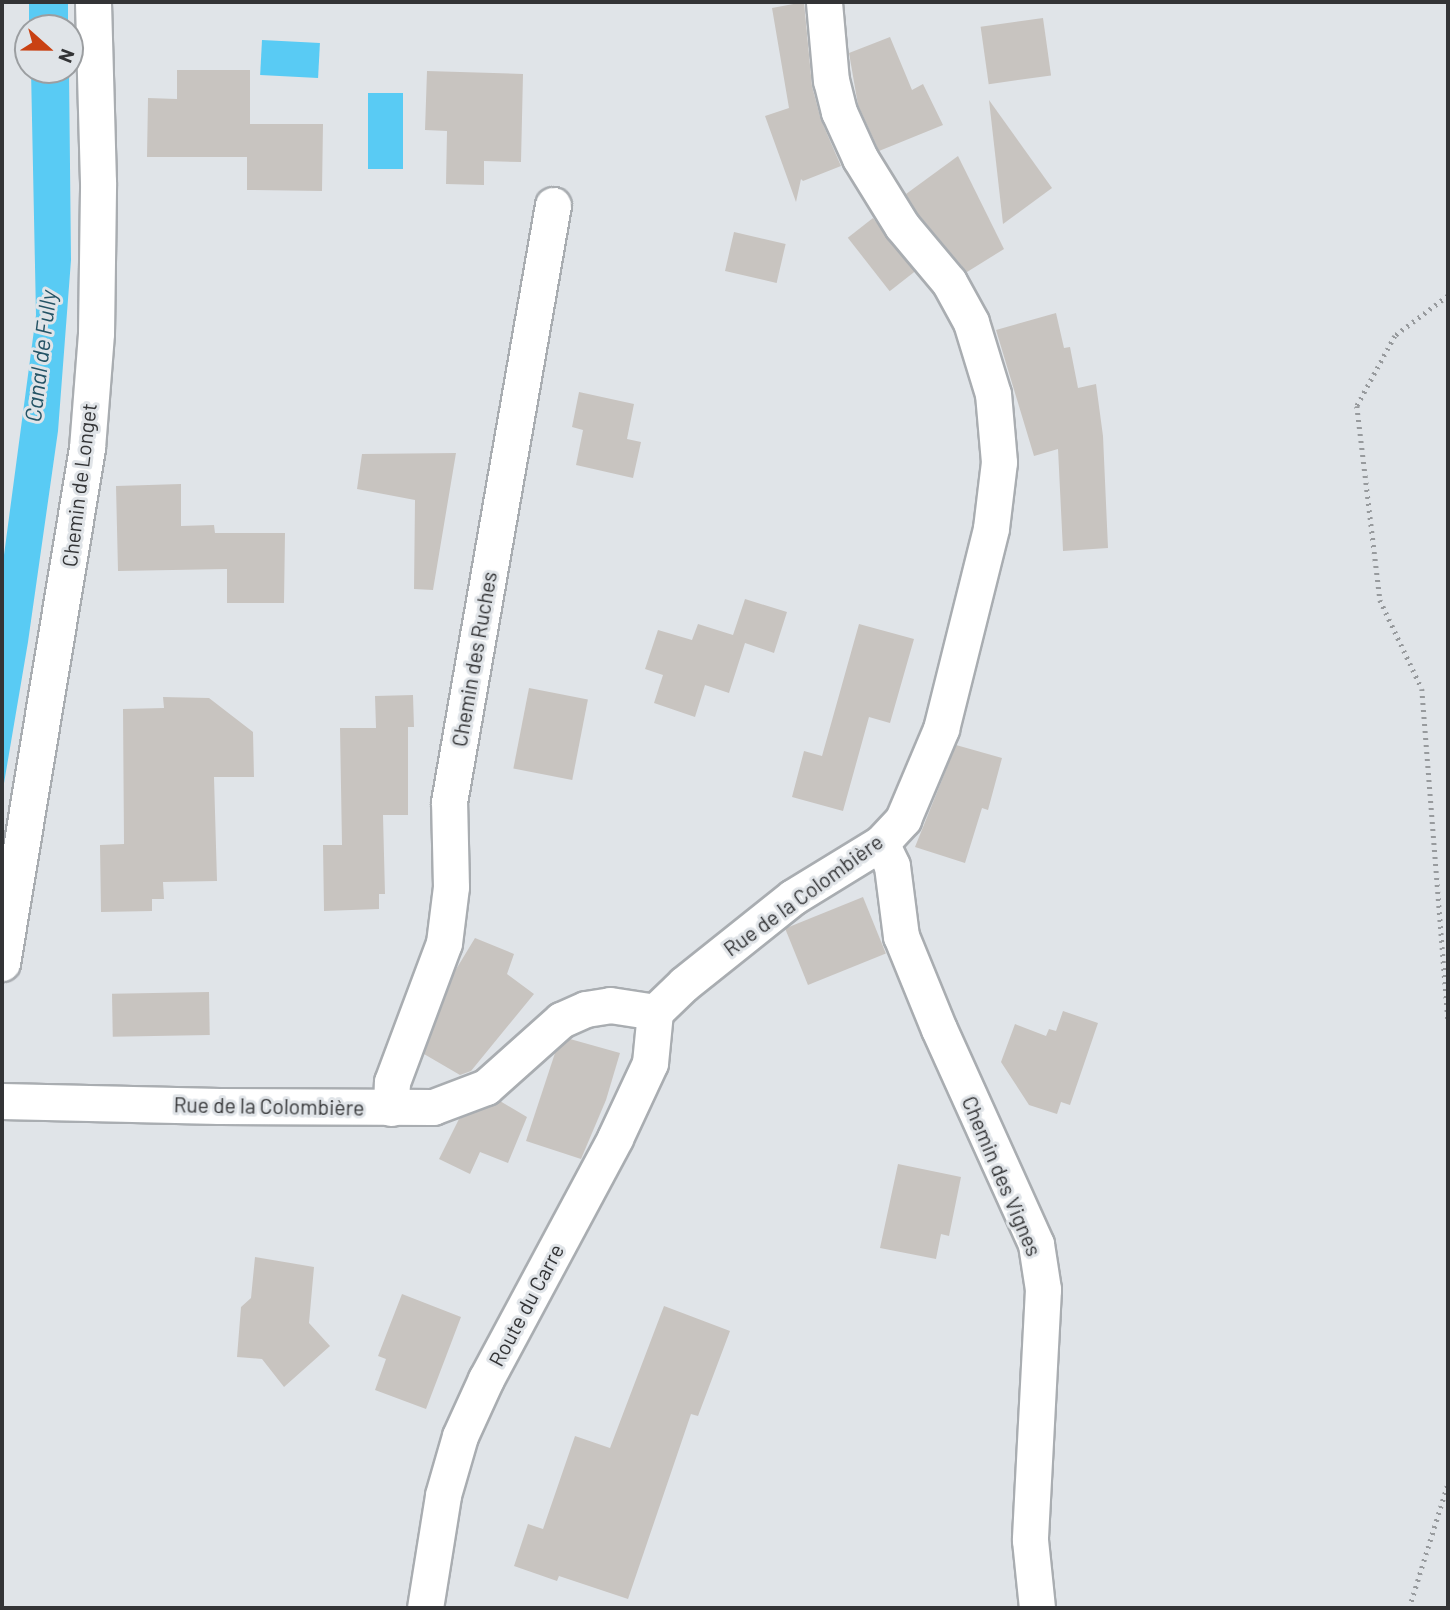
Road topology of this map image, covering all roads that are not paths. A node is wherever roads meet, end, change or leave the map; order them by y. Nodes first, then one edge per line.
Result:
1 (93, 2) edge
2 (824, 2) edge
3 (553, 205) dead end
4 (881, 843) junction
5 (2, 962) edge
6 (656, 1012) junction
7 (2, 1101) edge
8 (391, 1108) junction
9 (425, 1608) edge
10 (1037, 1608) edge

1 - 5 street, Chemin de Longet
2 - 4 street, Rue de la Colombière
3 - 8 street, Chemin des Ruches
4 - 6 street, Rue de la Colombière
4 - 10 street, Chemin des Vignes
6 - 8 street, Rue de la Colombière
6 - 9 street, Route du Carre
7 - 8 street, Rue de la Colombière

